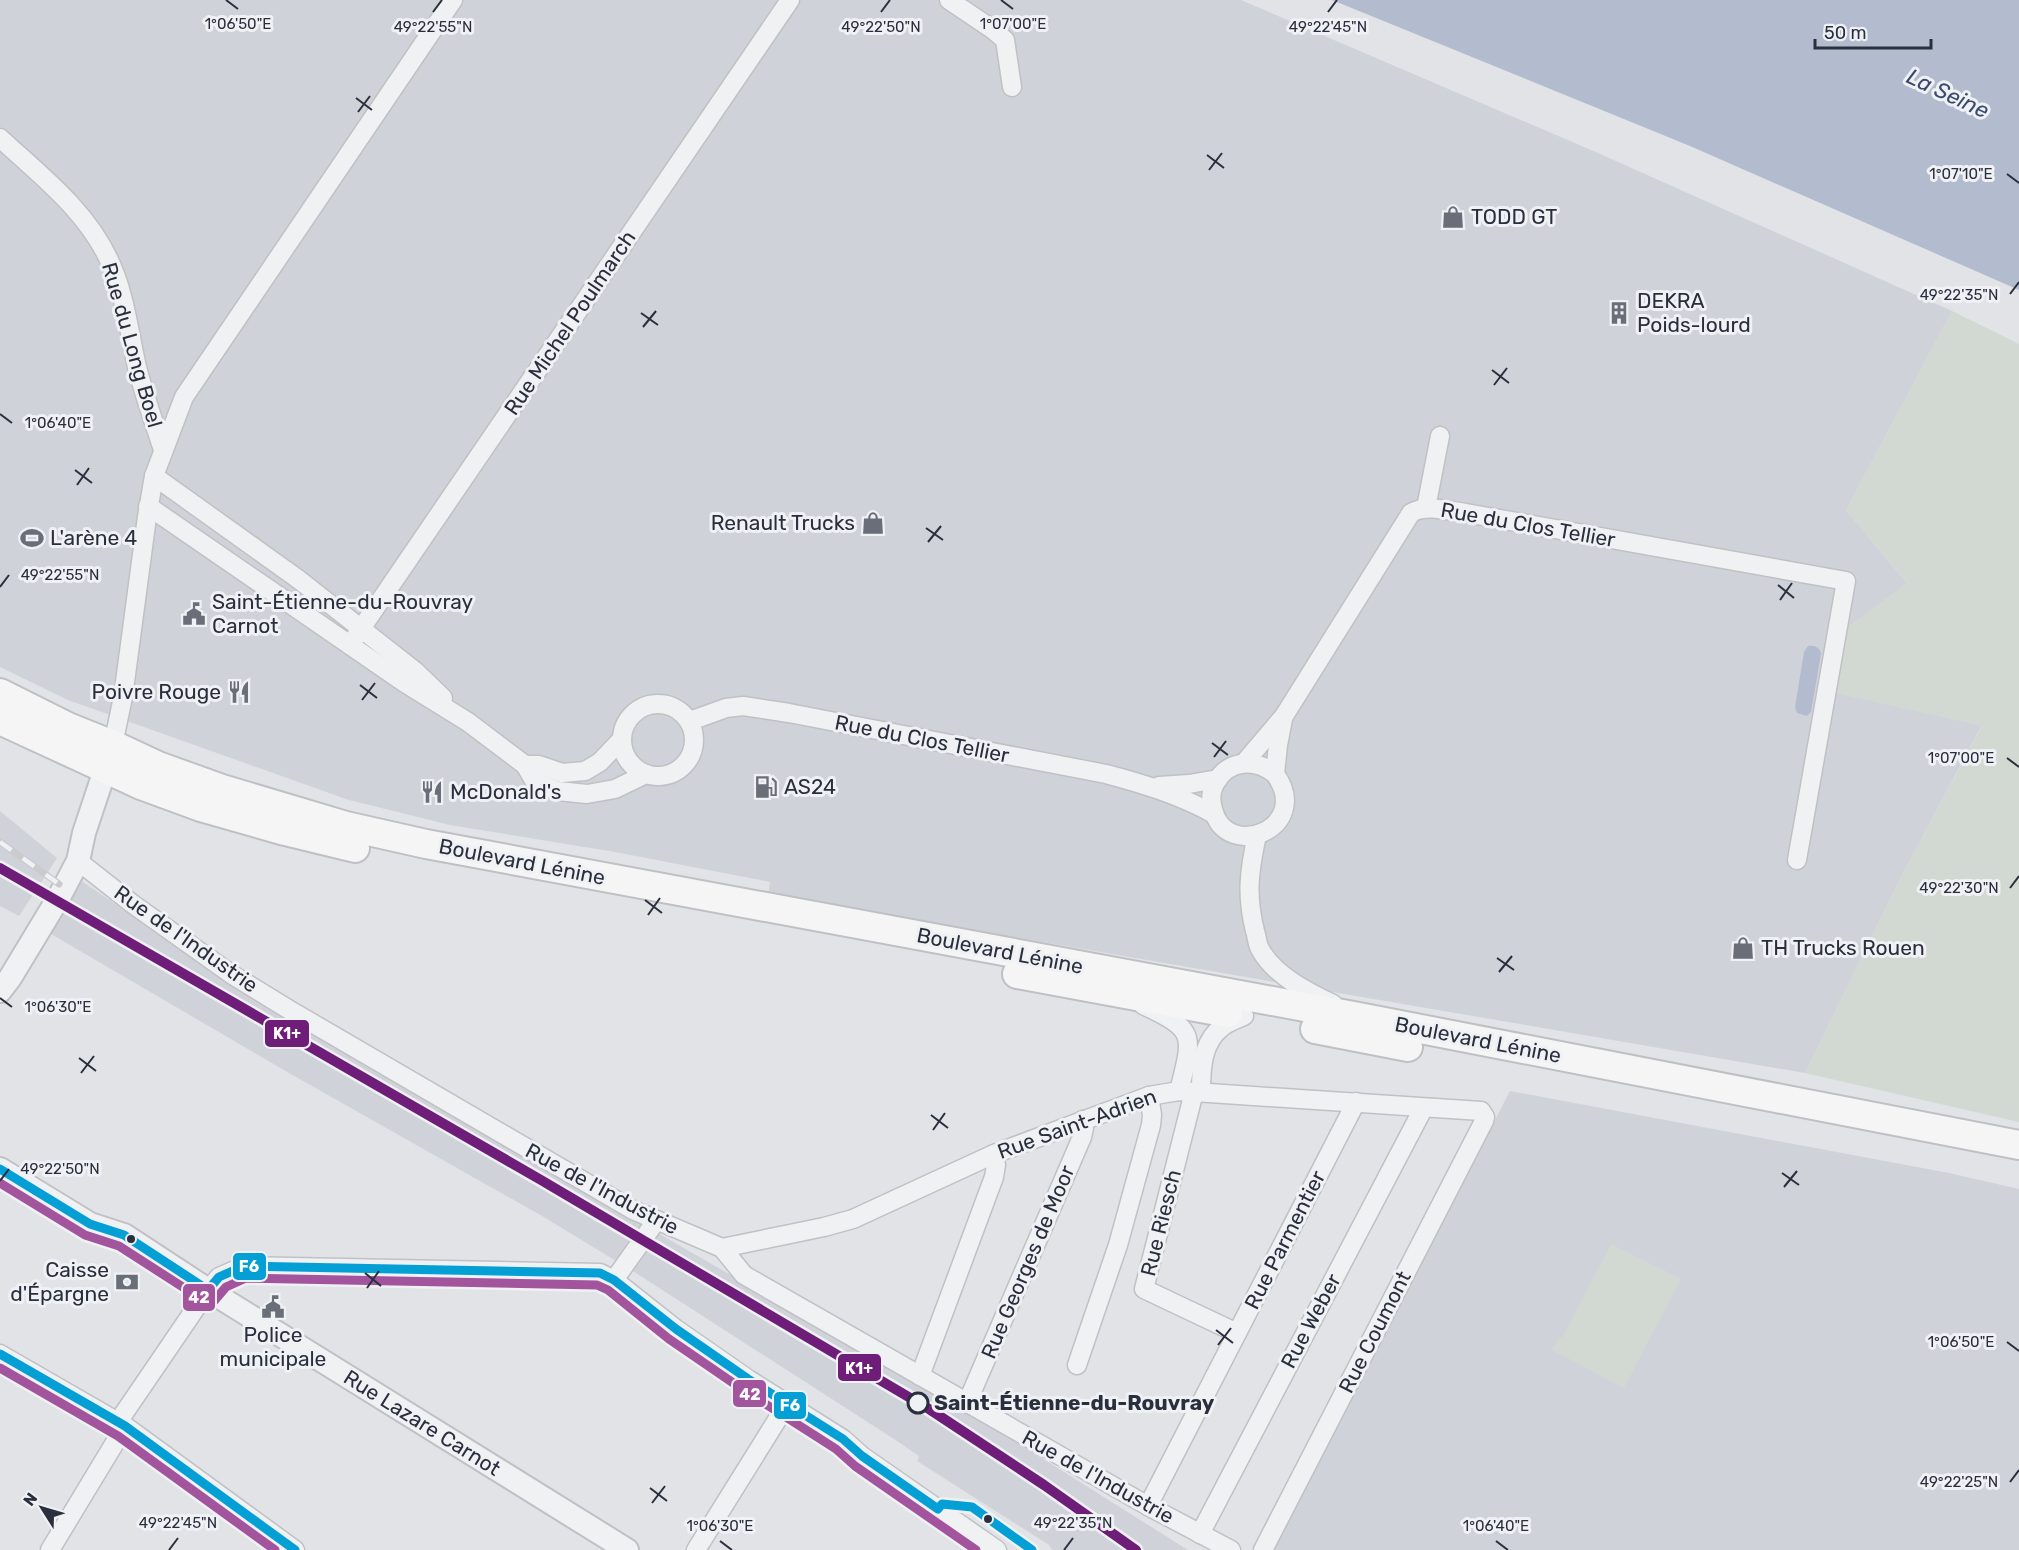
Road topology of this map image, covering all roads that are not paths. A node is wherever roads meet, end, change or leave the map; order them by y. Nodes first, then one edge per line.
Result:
1 (453, 0) edge
2 (790, 0) edge
3 (949, 0) edge
4 (1012, 87) dead end
5 (0, 138) edge
6 (1440, 436) dead end
7 (163, 450) junction
8 (154, 476) junction
9 (148, 506) junction
10 (1426, 508) junction
11 (361, 629) junction
12 (350, 645) junction
13 (0, 693) edge
14 (1284, 716) junction
15 (0, 720) edge
16 (690, 721) junction
17 (468, 722) junction
18 (621, 740) junction
19 (109, 757) junction
20 (1244, 763) junction
21 (525, 765) junction
22 (646, 774) junction
23 (1275, 774) junction
24 (1218, 778) junction
25 (1154, 786) junction
26 (1214, 814) junction
27 (1257, 835) junction
28 (1797, 860) dead end
29 (78, 861) junction
30 (4, 980) edge
31 (1116, 993) junction
32 (1244, 1016) junction
33 (1364, 1018) junction
34 (1191, 1092) junction
35 (1149, 1096) junction
36 (1356, 1102) junction
37 (1423, 1108) junction
38 (1484, 1114) joint
39 (1083, 1120) junction
40 (2019, 1145) edge
41 (994, 1154) junction
42 (2019, 1162) edge
43 (0, 1169) edge
44 (656, 1221) junction
45 (722, 1248) junction
46 (614, 1280) junction
47 (208, 1290) junction
48 (1237, 1333) junction
49 (2, 1360) edge
50 (1077, 1365) dead end
51 (920, 1376) junction
52 (967, 1403) junction
53 (787, 1404) junction
54 (122, 1424) junction
55 (1148, 1506) junction
56 (1200, 1534) junction
57 (50, 1550) edge
58 (295, 1550) edge
59 (627, 1550) edge
60 (696, 1550) edge
61 (997, 1550) edge
62 (1230, 1550) edge
63 (1263, 1550) edge

1 - 7 street
2 - 11 street, Rue Michel Poulmarch
3 - 4 street
5 - 7 street, Rue du Long Boel
6 - 10 street
7 - 8 street
8 - 9 street
8 - 11 street
9 - 12 street
9 - 19 street
10 - 14 street, Rue du Clos Tellier
10 - 28 street, Rue du Clos Tellier
11 - 12 street, Rue Michel Poulmarch
11 - 17 street
12 - 17 street
13 - 19 main road, Boulevard Lénine
14 - 20 street, Rue du Clos Tellier
14 - 23 street, Rue du Clos Tellier
15 - 19 main road
16 - 18 street
16 - 22 street
16 - 25 street, Rue du Clos Tellier
17 - 21 street
18 - 21 street
18 - 22 street
19 - 29 street
19 - 31 main road, Boulevard Lénine
19 - 33 main road, Boulevard Lénine
20 - 23 street
20 - 24 street, Rue du Clos Tellier
21 - 22 street
23 - 27 street, Rue du Clos Tellier
24 - 25 street, Rue du Clos Tellier
24 - 26 street
25 - 26 street, Rue du Clos Tellier
26 - 27 street, Rue du Clos Tellier
27 - 33 street
29 - 30 street
29 - 44 street, Rue de l'Industrie
31 - 32 main road, Boulevard Lénine
31 - 34 street
32 - 34 street
32 - 42 main road, Boulevard Lénine
33 - 40 main road, Boulevard Lénine
34 - 35 street, Rue Saint-Adrien
34 - 36 street, Rue Saint-Adrien
34 - 48 street, Rue Riesch
35 - 39 street, Rue Saint-Adrien
35 - 50 street
36 - 37 street, Rue Saint-Adrien
36 - 48 street, Rue Parmentier
37 - 38 street, Rue Saint-Adrien
37 - 56 street, Rue Weber
38 - 63 street, Rue Coumont
39 - 41 street, Rue Saint-Adrien
39 - 52 street, Rue Georges de Moor
41 - 45 street, Rue Saint-Adrien
41 - 51 street
43 - 47 street, Rue Lazare Carnot
44 - 45 street, Rue de l'Industrie
44 - 46 street
45 - 51 street, Rue de l'Industrie
46 - 47 street
46 - 53 street
47 - 54 street
47 - 59 street, Rue Lazare Carnot
48 - 55 street, Rue Parmentier
49 - 54 street
51 - 52 street, Rue de l'Industrie
52 - 55 street, Rue de l'Industrie
53 - 60 street
53 - 61 street
54 - 57 street
54 - 58 street
55 - 56 street, Rue de l'Industrie
56 - 62 street, Rue de l'Industrie

